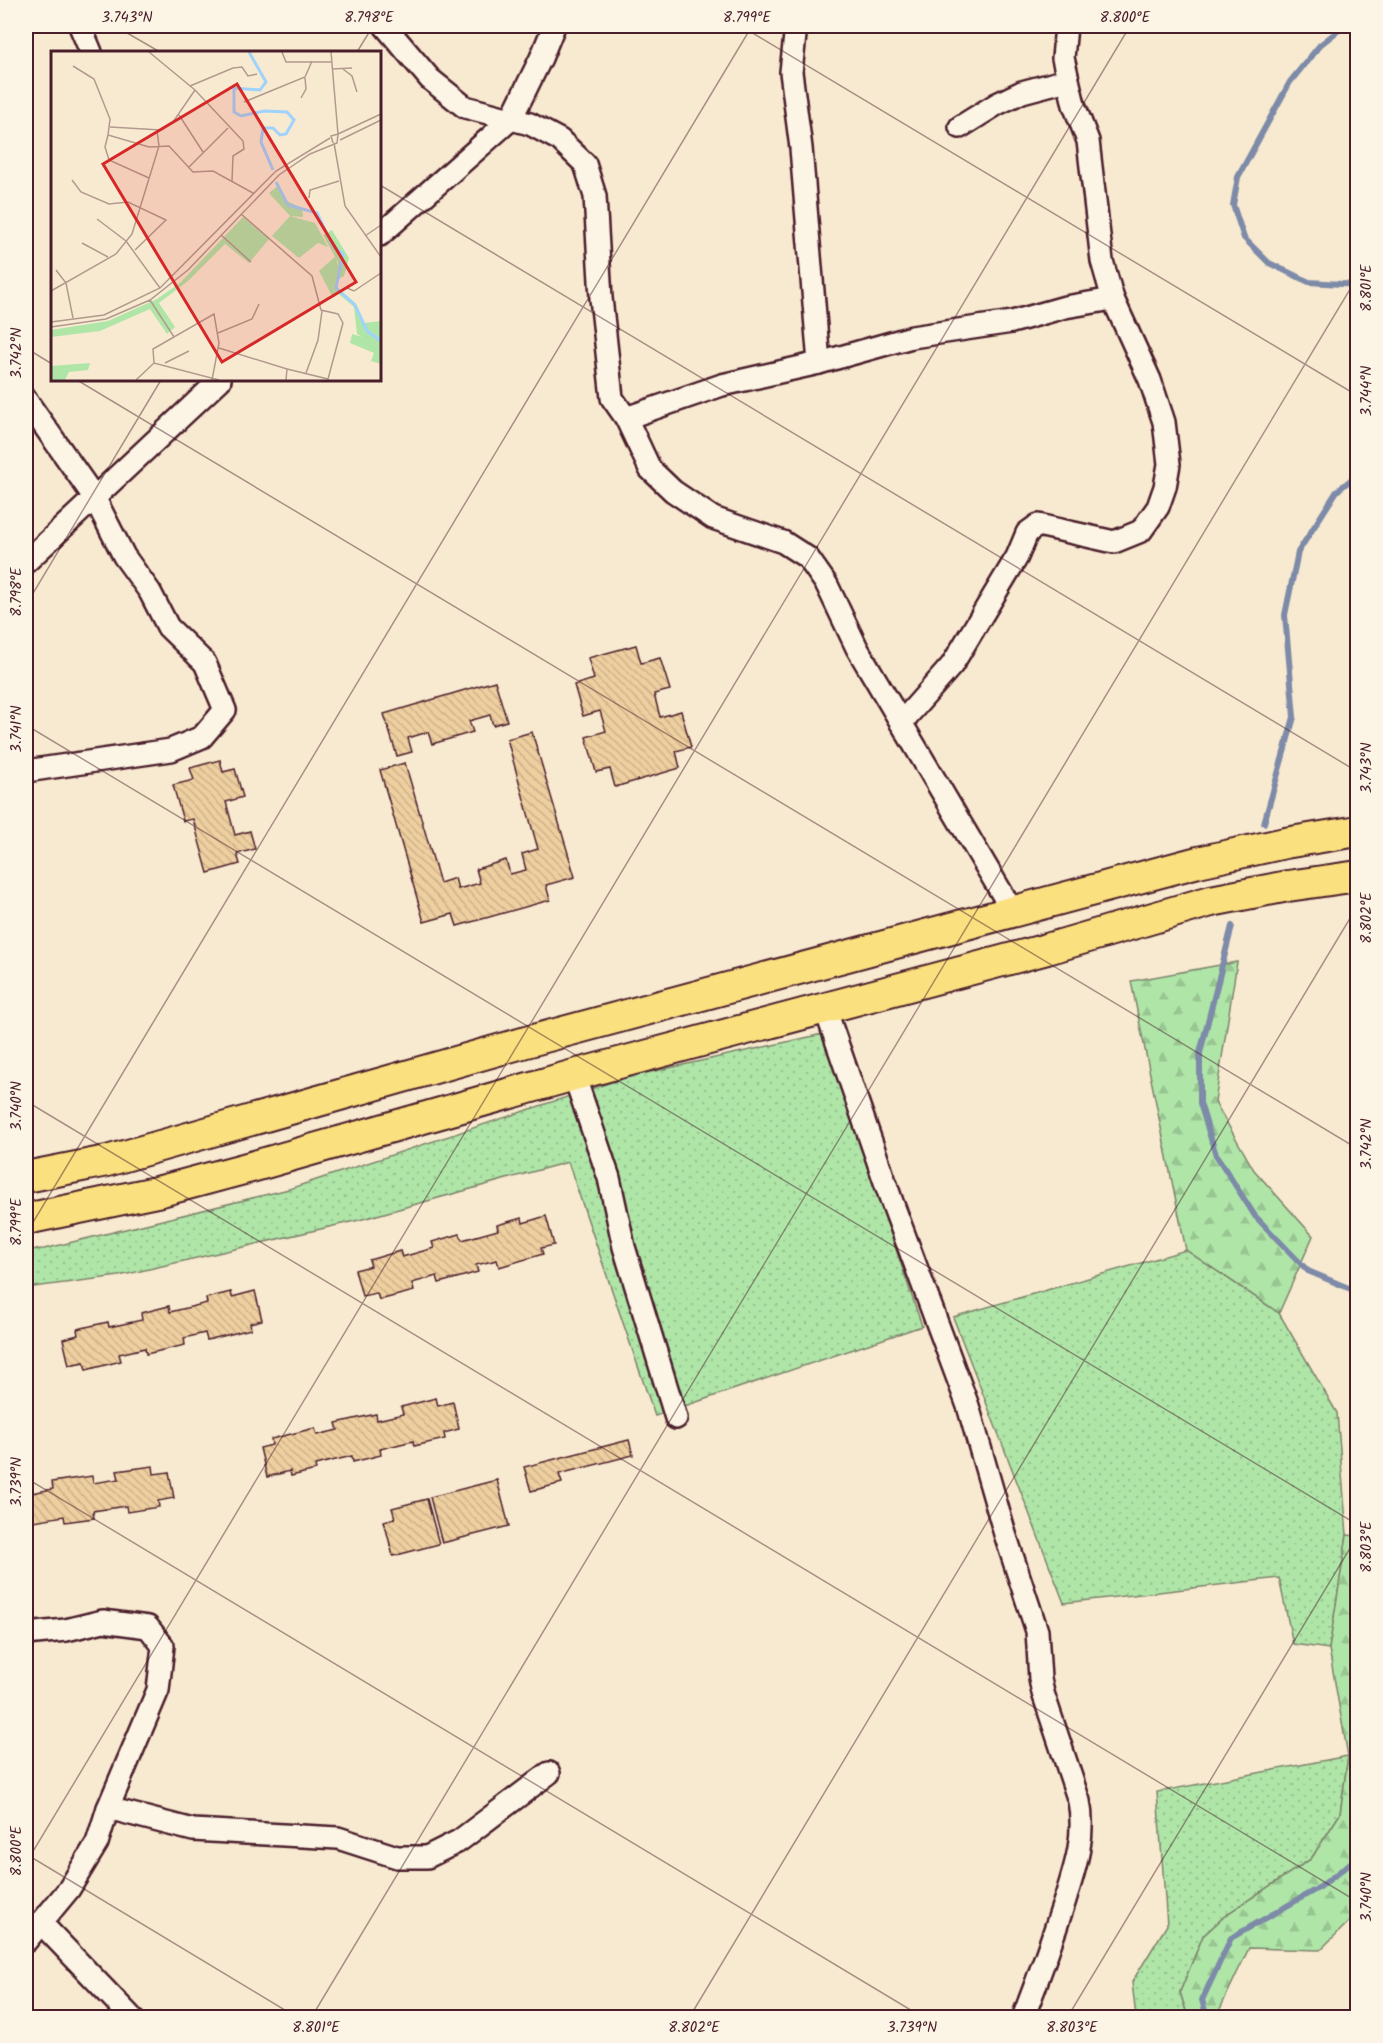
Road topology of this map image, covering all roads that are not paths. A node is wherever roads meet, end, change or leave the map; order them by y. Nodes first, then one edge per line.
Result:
1 (80, 26) edge
2 (385, 26) edge
3 (554, 26) edge
4 (796, 26) edge
5 (1066, 26) edge
6 (92, 51) edge
7 (1067, 80) junction
8 (511, 119) junction
9 (960, 127) dead end
10 (381, 234) edge
11 (1113, 299) junction
12 (819, 363) junction
13 (219, 381) edge
14 (26, 400) edge
15 (626, 418) junction
16 (94, 497) junction
17 (26, 562) edge
18 (901, 723) junction
19 (26, 771) edge
20 (1358, 831) edge
21 (1358, 876) edge
22 (1013, 912) junction
23 (825, 1008) junction
24 (574, 1075) junction
25 (26, 1177) edge
26 (26, 1219) edge
27 (676, 1418) dead end
28 (26, 1634) edge
29 (549, 1773) dead end
30 (108, 1808) junction
31 (41, 1923) junction
32 (26, 1941) edge
33 (132, 2018) edge
34 (1023, 2018) edge

1 - 6 street
2 - 8 street
3 - 8 street
4 - 12 street
5 - 7 street
7 - 9 street
7 - 11 street
8 - 10 street
8 - 15 street
11 - 12 street
11 - 18 street
12 - 15 street
13 - 16 street
14 - 16 street
15 - 18 street
16 - 17 street
16 - 19 street
18 - 22 street
20 - 22 highway
21 - 23 highway
22 - 25 highway
23 - 24 highway
23 - 34 street
24 - 26 highway
24 - 27 street
28 - 30 street
29 - 30 street
30 - 31 street
31 - 32 street
31 - 33 street

